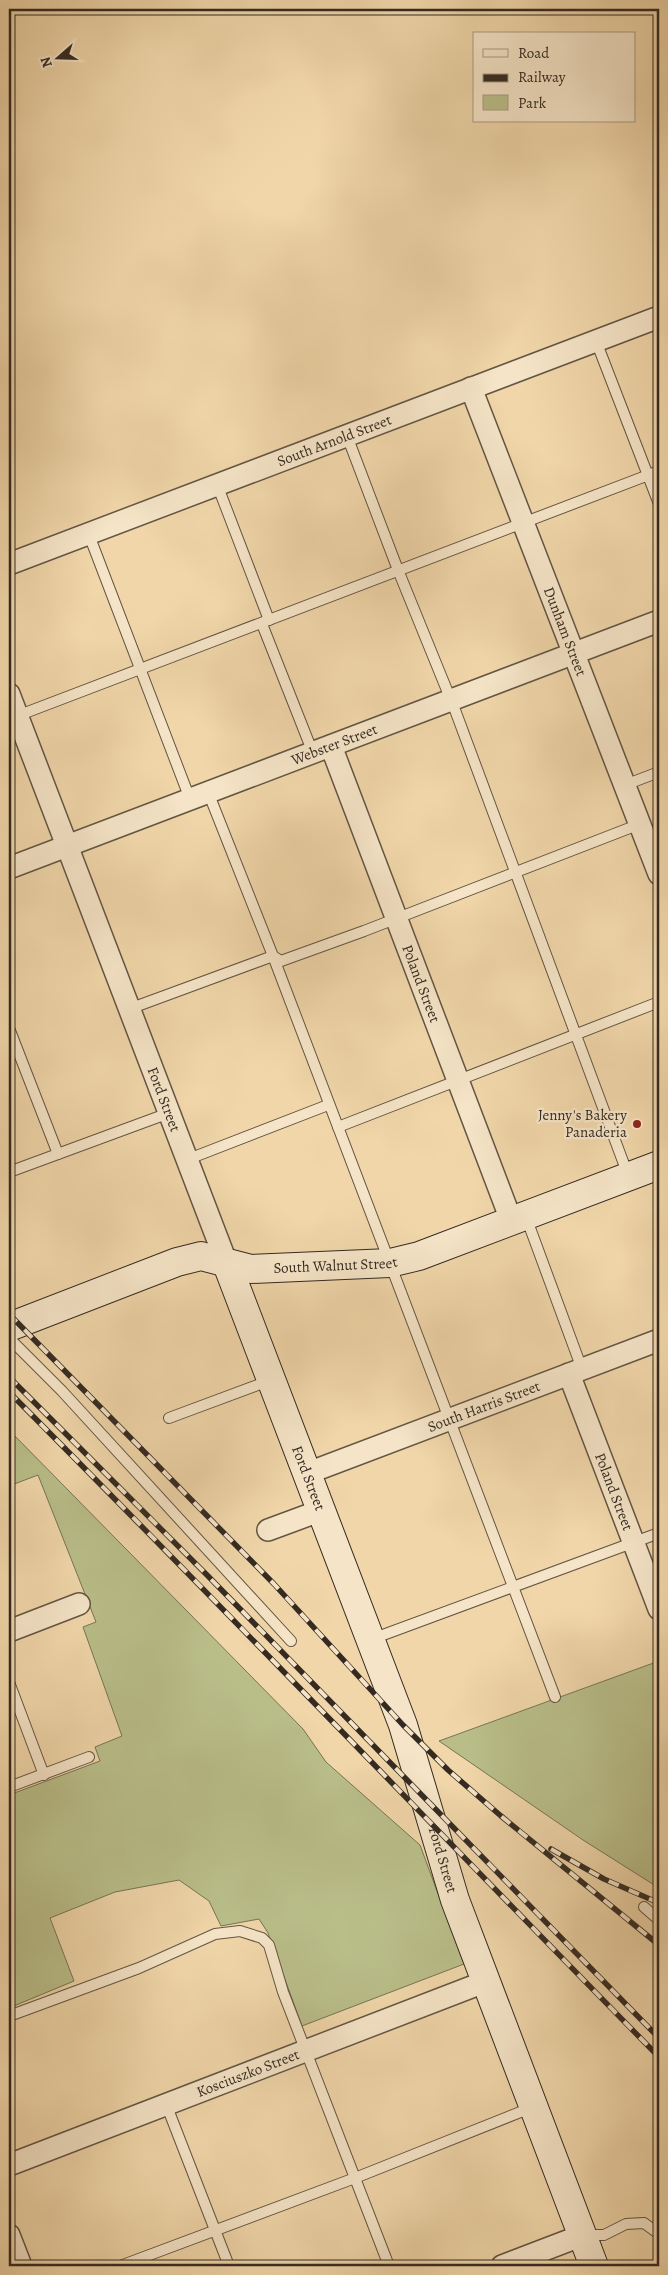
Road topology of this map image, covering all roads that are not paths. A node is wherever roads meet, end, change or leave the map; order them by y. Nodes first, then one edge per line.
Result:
1 (659, 317) edge
2 (596, 341) junction
3 (472, 388) junction
4 (347, 436) junction
5 (659, 471) edge
6 (648, 476) junction
7 (218, 486) junction
8 (659, 504) edge
9 (524, 523) junction
10 (89, 535) junction
11 (9, 564) edge
12 (398, 570) junction
13 (659, 621) edge
14 (265, 622) junction
15 (574, 654) junction
16 (140, 669) junction
17 (9, 694) edge
18 (451, 700) junction
19 (17, 716) junction
20 (322, 749) junction
21 (659, 772) edge
22 (625, 785) junction
23 (199, 796) junction
24 (640, 824) junction
25 (66, 846) junction
26 (9, 868) edge
27 (516, 871) junction
28 (659, 874) edge
29 (396, 918) junction
30 (273, 956) junction
31 (659, 1002) edge
32 (129, 1009) junction
33 (9, 1028) edge
34 (576, 1035) junction
35 (458, 1081) junction
36 (328, 1105) junction
37 (169, 1113) junction
38 (338, 1127) junction
39 (58, 1154) junction
40 (186, 1160) junction
41 (659, 1165) edge
42 (9, 1172) edge
43 (628, 1176) junction
44 (518, 1217) junction
45 (390, 1263) junction
46 (227, 1264) junction
47 (9, 1327) edge
48 (9, 1338) edge
49 (659, 1340) edge
50 (576, 1372) junction
51 (272, 1380) junction
52 (169, 1418) dead end
53 (448, 1419) junction
54 (308, 1473) junction
55 (322, 1510) junction
56 (268, 1530) dead end
57 (659, 1533) edge
58 (634, 1542) junction
59 (512, 1586) junction
60 (79, 1604) dead end
61 (659, 1609) edge
62 (9, 1631) edge
63 (370, 1640) junction
64 (291, 1641) dead end
65 (9, 1682) edge
66 (555, 1697) dead end
67 (89, 1757) dead end
68 (44, 1775) junction
69 (9, 1787) edge
70 (644, 1907) dead end
71 (659, 1920) edge
72 (487, 1981) junction
73 (9, 2016) edge
74 (305, 2051) junction
75 (166, 2104) junction
76 (534, 2107) junction
77 (9, 2165) edge
78 (355, 2178) junction
79 (215, 2230) junction
80 (9, 2234) edge
81 (659, 2234) edge
82 (583, 2235) junction
83 (21, 2266) edge
84 (120, 2266) edge
85 (229, 2266) edge
86 (390, 2266) edge
87 (502, 2266) edge
88 (594, 2266) edge

1 - 2 street, South Arnold Street
2 - 3 street, South Arnold Street
2 - 6 lane
3 - 4 street, South Arnold Street
3 - 9 street, Dunham Street
4 - 7 street, South Arnold Street
4 - 12 lane
5 - 6 lane
6 - 8 lane
6 - 9 lane
7 - 10 street, South Arnold Street
7 - 14 lane
9 - 12 lane
9 - 15 street, Dunham Street
10 - 11 street, South Arnold Street
10 - 16 lane
12 - 14 lane
12 - 18 lane
13 - 15 street, Webster Street
14 - 16 lane
14 - 20 lane
15 - 18 street, Webster Street
15 - 22 street, Dunham Street
16 - 19 lane
16 - 23 lane
17 - 19 street, Ford Street
18 - 20 street, Webster Street
18 - 27 lane
19 - 25 street, Ford Street
20 - 23 street, Webster Street
20 - 29 street, Poland Street
21 - 22 lane
22 - 24 street, Dunham Street
23 - 25 street, Webster Street
23 - 30 lane
24 - 27 lane
24 - 28 street, Dunham Street
25 - 26 street, Webster Street
25 - 32 street, Ford Street
27 - 29 lane
27 - 34 lane
29 - 30 lane
29 - 35 street, Poland Street
30 - 32 lane
30 - 36 lane
31 - 34 lane
32 - 37 street, Ford Street
33 - 39 lane
34 - 35 lane
34 - 43 lane
35 - 38 lane
35 - 44 street, Poland Street
36 - 38 lane
36 - 40 lane
37 - 39 lane
37 - 40 street, Ford Street
38 - 45 lane
39 - 42 lane
40 - 46 street, Ford Street
41 - 43 street, South Walnut Street
43 - 44 street, South Walnut Street
44 - 45 street, South Walnut Street
44 - 50 lane
45 - 46 street, South Walnut Street
45 - 53 lane
46 - 47 street, South Walnut Street
46 - 51 street, Ford Street
48 - 64 lane
49 - 50 street, South Harris Street
50 - 53 street, South Harris Street
50 - 58 street, Poland Street
51 - 52 lane
51 - 54 street, Ford Street
53 - 54 street, South Harris Street
53 - 59 lane
54 - 55 street, Ford Street
55 - 56 street
55 - 63 street, Ford Street
57 - 58 lane
58 - 59 lane
58 - 61 street, Poland Street
59 - 63 lane
59 - 66 lane
60 - 62 street
63 - 72 street, Ford Street
65 - 68 lane
67 - 68 lane
68 - 69 lane
70 - 71 lane
72 - 74 street, Kosciuszko Street
72 - 76 street, Ford Street
73 - 74 lane
74 - 75 street, Kosciuszko Street
74 - 78 lane
75 - 77 street, Kosciuszko Street
75 - 79 lane
76 - 78 lane
76 - 82 street, Ford Street
78 - 79 lane
78 - 86 lane
79 - 84 lane
79 - 85 lane
80 - 83 street
81 - 82 lane
82 - 87 street
82 - 88 street, Ford Street

